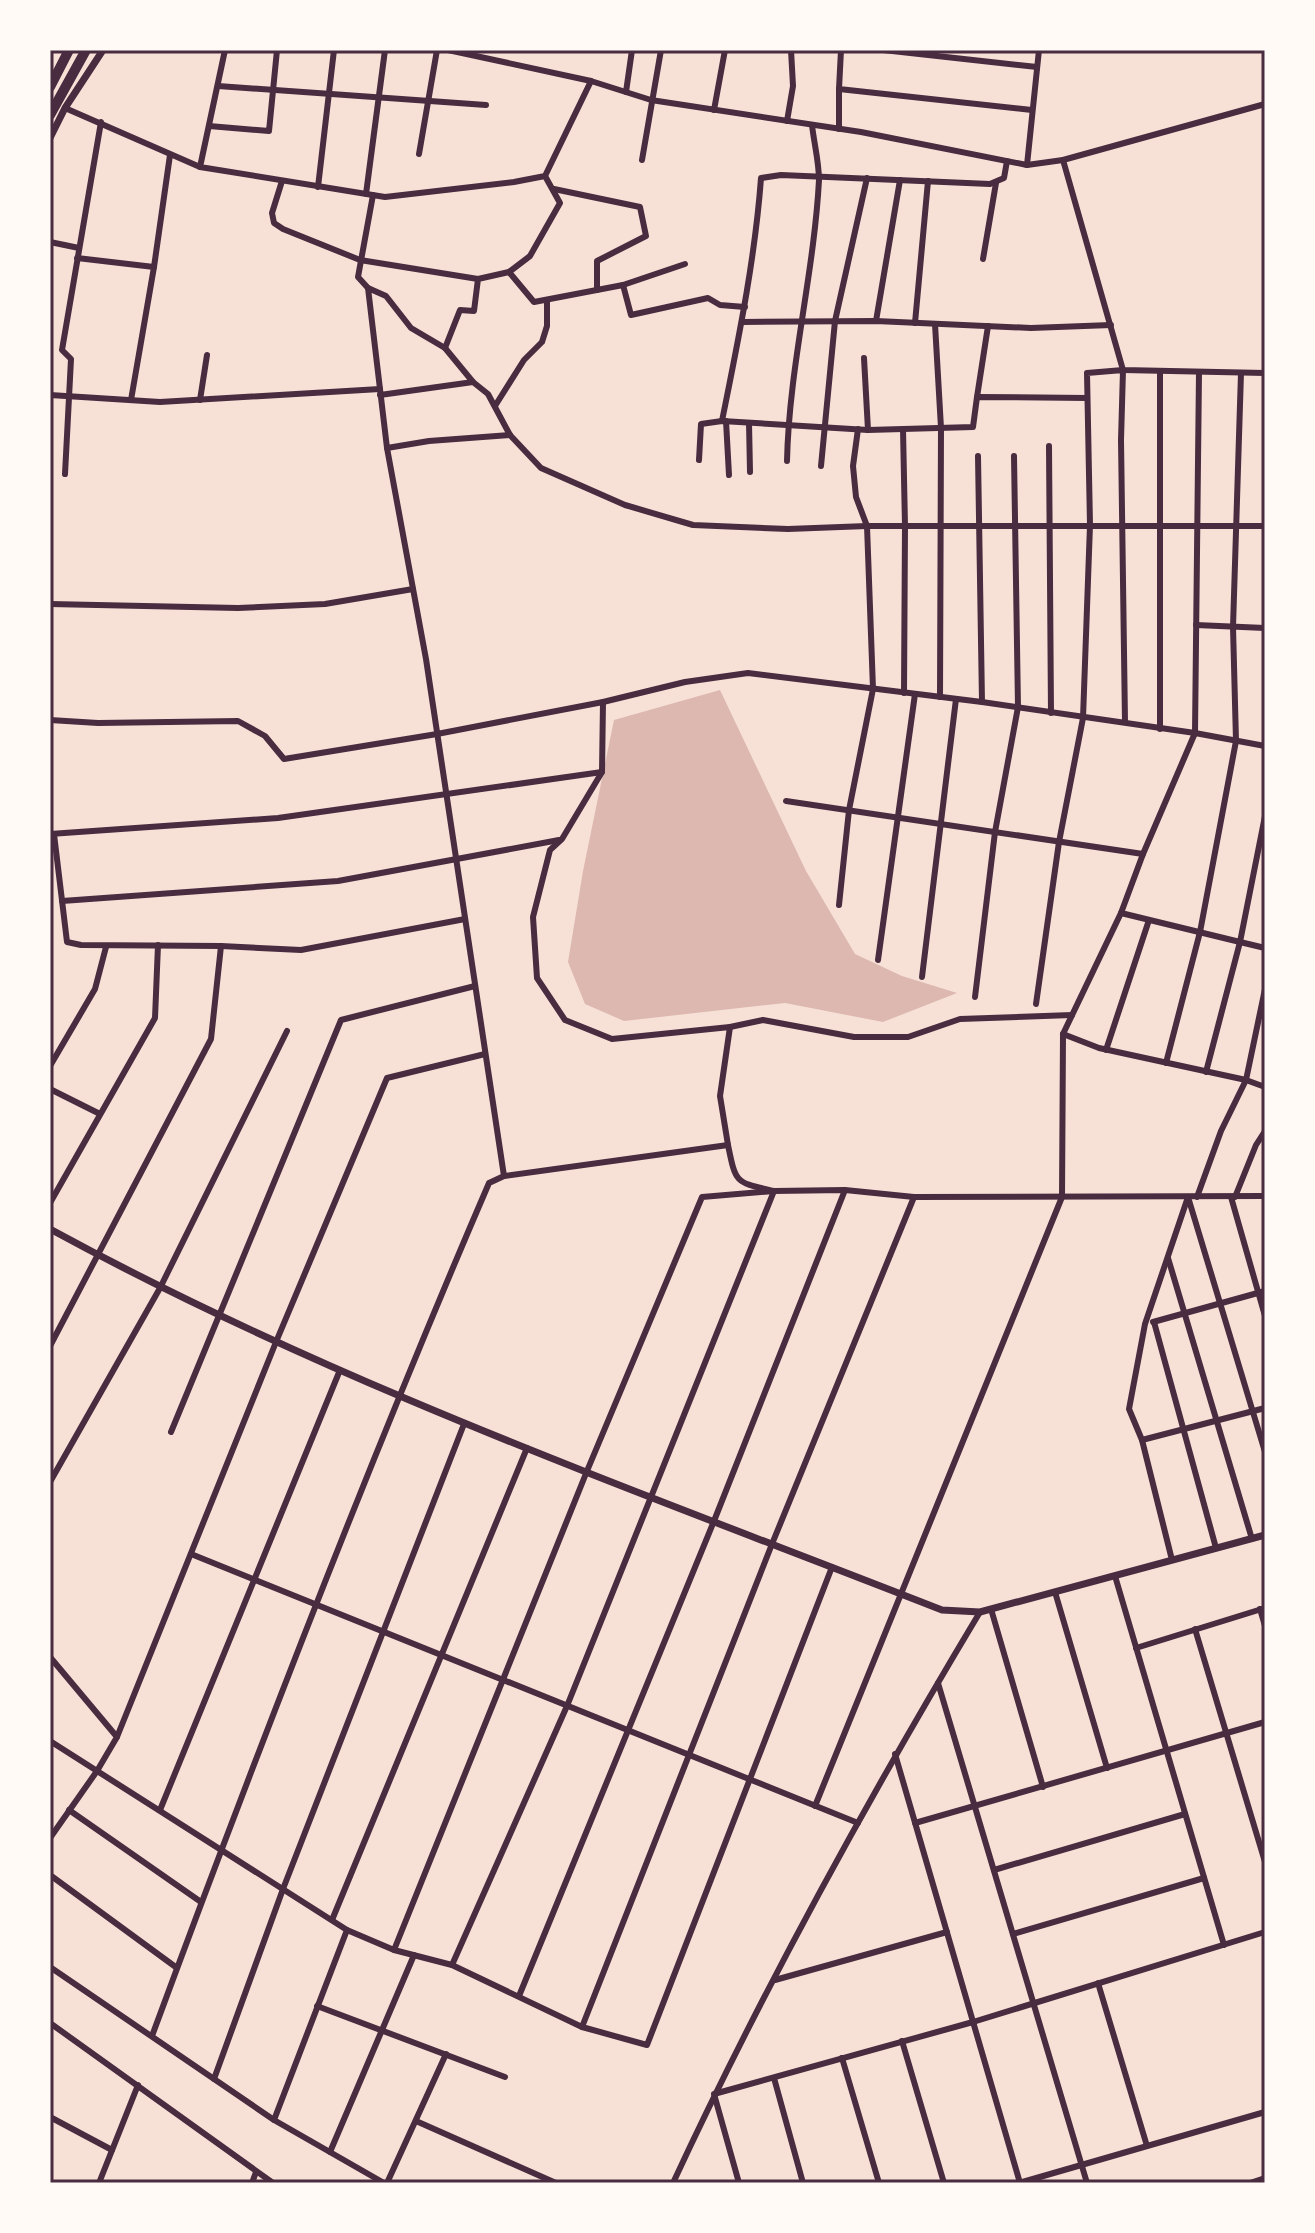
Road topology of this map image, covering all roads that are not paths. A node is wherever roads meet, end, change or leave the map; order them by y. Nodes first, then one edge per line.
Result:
1 (69, 50) edge
2 (86, 50) edge
3 (103, 50) edge
4 (225, 50) edge
5 (277, 50) edge
6 (334, 50) edge
7 (385, 50) edge
8 (437, 50) edge
9 (448, 50) edge
10 (632, 50) edge
11 (661, 50) edge
12 (725, 50) edge
13 (791, 50) edge
14 (841, 50) edge
15 (883, 50) edge
16 (1039, 50) edge
17 (1037, 67) junction
18 (591, 81) junction
19 (218, 86) junction
20 (50, 87) edge
21 (839, 89) junction
22 (273, 90) junction
23 (626, 92) junction
24 (329, 94) junction
25 (380, 98) junction
26 (651, 100) junction
27 (428, 101) junction
28 (1265, 104) edge
29 (486, 105) dead end
30 (65, 108) junction
31 (714, 110) junction
32 (1032, 110) junction
33 (50, 115) edge
34 (787, 121) junction
35 (101, 122) junction
36 (812, 125) junction
37 (209, 126) junction
38 (839, 129) junction
39 (50, 138) edge
40 (419, 154) dead end
41 (170, 155) junction
42 (642, 160) dead end
43 (1063, 160) junction
44 (1007, 161) junction
45 (1027, 165) junction
46 (200, 167) junction
47 (545, 176) junction
48 (819, 177) junction
49 (867, 178) junction
50 (900, 180) junction
51 (282, 181) junction
52 (928, 181) junction
53 (996, 183) junction
54 (318, 187) junction
55 (554, 189) junction
56 (369, 195) junction
57 (50, 242) edge
58 (79, 248) junction
59 (77, 258) junction
60 (983, 259) dead end
61 (360, 260) junction
62 (685, 264) dead end
63 (154, 267) junction
64 (509, 272) junction
65 (478, 279) junction
66 (623, 285) junction
67 (368, 288) junction
68 (597, 290) junction
69 (547, 300) junction
70 (745, 307) junction
71 (803, 321) junction
72 (835, 321) junction
73 (876, 321) junction
74 (742, 322) junction
75 (915, 323) junction
76 (935, 324) junction
77 (1111, 325) junction
78 (988, 326) junction
79 (445, 348) junction
80 (207, 355) dead end
81 (864, 358) dead end
82 (1123, 370) junction
83 (1160, 371) junction
84 (1199, 372) junction
85 (1241, 373) junction
86 (1265, 373) edge
87 (473, 382) junction
88 (380, 392) junction
89 (50, 395) edge
90 (69, 396) junction
91 (977, 397) junction
92 (1087, 398) junction
93 (131, 400) junction
94 (200, 400) junction
95 (495, 406) junction
96 (724, 421) junction
97 (749, 423) junction
98 (787, 426) junction
99 (823, 427) junction
100 (941, 428) junction
101 (858, 429) junction
102 (903, 429) junction
103 (868, 430) junction
104 (510, 435) junction
105 (1049, 446) dead end
106 (387, 448) junction
107 (978, 456) dead end
108 (1014, 456) dead end
109 (699, 460) dead end
110 (787, 461) dead end
111 (821, 466) dead end
112 (750, 472) dead end
113 (65, 474) dead end
114 (729, 475) dead end
115 (1161, 524) junction
116 (1052, 525) junction
117 (1090, 525) junction
118 (1122, 525) junction
119 (1196, 525) junction
120 (1236, 525) junction
121 (867, 526) junction
122 (905, 526) junction
123 (942, 526) junction
124 (978, 526) junction
125 (1013, 526) junction
126 (1265, 526) edge
127 (413, 589) junction
128 (50, 604) edge
129 (1196, 625) junction
130 (1233, 627) junction
131 (1265, 628) edge
132 (873, 689) junction
133 (904, 693) junction
134 (915, 694) junction
135 (940, 697) junction
136 (956, 699) junction
137 (603, 702) junction
138 (982, 702) junction
139 (1018, 707) junction
140 (1051, 713) junction
141 (1083, 718) junction
142 (50, 720) edge
143 (1125, 722) junction
144 (1160, 729) junction
145 (1195, 733) junction
146 (437, 734) junction
147 (1236, 741) junction
148 (1265, 746) edge
149 (602, 772) junction
150 (447, 794) junction
151 (786, 801) dead end
152 (849, 810) junction
153 (1265, 816) edge
154 (896, 817) junction
155 (942, 824) junction
156 (995, 832) junction
157 (52, 834) edge
158 (562, 839) junction
159 (1059, 842) junction
160 (1143, 854) junction
161 (456, 860) junction
162 (62, 901) junction
163 (839, 905) dead end
164 (1121, 913) junction
165 (465, 919) junction
166 (1149, 920) junction
167 (1200, 932) junction
168 (1240, 942) junction
169 (158, 945) junction
170 (221, 946) junction
171 (106, 947) junction
172 (1265, 948) edge
173 (878, 960) dead end
174 (922, 977) dead end
175 (475, 986) junction
176 (1265, 989) edge
177 (975, 997) dead end
178 (1036, 1004) dead end
179 (1072, 1015) junction
180 (730, 1027) junction
181 (287, 1031) dead end
182 (1063, 1034) junction
183 (1106, 1050) junction
184 (485, 1054) junction
185 (1166, 1063) junction
186 (50, 1066) edge
187 (1206, 1072) junction
188 (1246, 1080) junction
189 (1265, 1087) edge
190 (50, 1089) edge
191 (100, 1114) junction
192 (1265, 1131) edge
193 (728, 1145) junction
194 (504, 1176) junction
195 (845, 1190) junction
196 (774, 1191) junction
197 (1265, 1196) edge
198 (914, 1197) junction
199 (1062, 1197) junction
200 (1188, 1197) junction
201 (1197, 1197) junction
202 (1233, 1197) junction
203 (50, 1203) edge
204 (50, 1229) edge
205 (98, 1256) junction
206 (1168, 1258) junction
207 (160, 1288) junction
208 (1262, 1292) edge
209 (1220, 1303) junction
210 (1184, 1313) junction
211 (217, 1316) junction
212 (1265, 1316) edge
213 (1154, 1322) junction
214 (1145, 1324) junction
215 (276, 1342) junction
216 (50, 1346) edge
217 (340, 1370) junction
218 (398, 1396) junction
219 (1265, 1408) edge
220 (1253, 1411) junction
221 (1216, 1420) junction
222 (464, 1424) junction
223 (1183, 1429) junction
224 (171, 1432) dead end
225 (1142, 1440) junction
226 (527, 1448) junction
227 (1265, 1452) edge
228 (587, 1471) junction
229 (50, 1482) edge
230 (652, 1497) junction
231 (714, 1521) junction
232 (1265, 1535) edge
233 (1252, 1539) junction
234 (772, 1544) junction
235 (1216, 1548) junction
236 (191, 1554) junction
237 (1172, 1560) junction
238 (832, 1567) junction
239 (1115, 1576) junction
240 (254, 1580) junction
241 (1055, 1592) junction
242 (901, 1594) junction
243 (316, 1605) junction
244 (1262, 1608) edge
245 (991, 1609) junction
246 (980, 1612) junction
247 (1265, 1626) edge
248 (1195, 1629) junction
249 (383, 1632) junction
250 (1136, 1648) junction
251 (441, 1655) junction
252 (50, 1657) edge
253 (503, 1680) junction
254 (938, 1683) junction
255 (567, 1706) junction
256 (1265, 1722) edge
257 (627, 1730) junction
258 (1226, 1733) junction
259 (117, 1737) junction
260 (50, 1741) edge
261 (1166, 1751) junction
262 (895, 1754) junction
263 (688, 1755) junction
264 (1107, 1768) junction
265 (97, 1771) junction
266 (750, 1780) junction
267 (1043, 1787) junction
268 (815, 1806) junction
269 (975, 1806) junction
270 (69, 1810) junction
271 (160, 1810) junction
272 (1185, 1814) junction
273 (858, 1823) junction
274 (915, 1823) junction
275 (50, 1838) edge
276 (220, 1849) junction
277 (1265, 1862) edge
278 (994, 1870) junction
279 (50, 1875) edge
280 (1204, 1878) junction
281 (283, 1889) junction
282 (201, 1902) junction
283 (332, 1920) junction
284 (347, 1930) junction
285 (947, 1932) junction
286 (1265, 1932) edge
287 (1013, 1934) junction
288 (1224, 1945) junction
289 (394, 1950) junction
290 (414, 1955) junction
291 (452, 1965) junction
292 (50, 1967) edge
293 (177, 1968) junction
294 (775, 1980) junction
295 (1098, 1983) junction
296 (519, 1996) junction
297 (1033, 2003) junction
298 (317, 2006) junction
299 (973, 2022) junction
300 (50, 2023) edge
301 (582, 2027) junction
302 (382, 2029) junction
303 (152, 2036) junction
304 (902, 2041) junction
305 (446, 2054) junction
306 (842, 2058) junction
307 (505, 2077) dead end
308 (774, 2078) junction
309 (214, 2079) junction
310 (138, 2085) junction
311 (714, 2094) junction
312 (1265, 2112) edge
313 (50, 2117) edge
314 (274, 2120) junction
315 (416, 2121) junction
316 (1147, 2146) junction
317 (112, 2150) junction
318 (330, 2152) junction
319 (1082, 2165) junction
320 (256, 2172) junction
321 (536, 2174) junction
322 (1265, 2178) edge
323 (99, 2183) edge
324 (252, 2183) edge
325 (273, 2183) edge
326 (386, 2183) edge
327 (532, 2183) edge
328 (556, 2183) edge
329 (673, 2183) edge
330 (739, 2183) edge
331 (803, 2183) edge
332 (879, 2183) edge
333 (944, 2183) edge
334 (1020, 2183) edge
335 (1087, 2183) edge
336 (1250, 2183) edge

1 - 20 highway
2 - 33 highway
3 - 30 street
4 - 19 street
5 - 22 street
6 - 24 street
7 - 25 street
8 - 27 street
9 - 18 street
10 - 23 street
11 - 26 street
12 - 31 street
13 - 34 street
14 - 21 street
15 - 17 street
16 - 17 street
17 - 32 street
18 - 23 street
18 - 47 street
19 - 22 street
19 - 37 street
21 - 32 street
21 - 38 street
22 - 24 street
22 - 37 street
23 - 26 street
24 - 25 street
24 - 54 street
25 - 27 street
25 - 56 street
26 - 31 street
26 - 42 street
27 - 29 street
27 - 40 street
28 - 43 street
30 - 35 street
30 - 39 street
31 - 34 street
32 - 45 street
34 - 36 street
35 - 41 street
35 - 58 street
36 - 38 street
36 - 48 street
37 - 46 street
38 - 44 street
41 - 46 street
41 - 63 street
43 - 45 street
43 - 77 street
44 - 45 street
44 - 53 street
46 - 51 street
47 - 55 street
47 - 56 street
48 - 49 street
48 - 70 street
48 - 71 street
49 - 50 street
49 - 72 street
50 - 52 street
50 - 73 street
51 - 54 street
51 - 61 street
52 - 53 street
52 - 75 street
53 - 60 street
54 - 56 street
55 - 64 street
55 - 68 street
56 - 61 street
57 - 58 street
58 - 59 street
59 - 63 street
59 - 90 street
61 - 65 street
61 - 67 street
62 - 66 street
63 - 93 street
64 - 65 street
64 - 69 street
65 - 79 street
66 - 68 street
66 - 70 street
67 - 79 street
67 - 88 street
68 - 69 street
69 - 95 street
70 - 74 street
71 - 72 street
71 - 74 street
71 - 98 street
72 - 73 street
72 - 99 street
73 - 75 street
74 - 96 street
75 - 76 street
76 - 78 street
76 - 100 street
77 - 78 street
77 - 82 street
78 - 91 street
79 - 87 street
80 - 94 street
81 - 103 street
82 - 83 street
82 - 92 street
82 - 118 street
83 - 84 street
83 - 115 street
84 - 85 street
84 - 119 street
85 - 86 street
85 - 120 street
87 - 88 street
87 - 95 street
88 - 94 street
88 - 106 street
89 - 90 street
90 - 93 street
90 - 113 street
91 - 92 street
91 - 100 street
92 - 117 street
93 - 94 street
95 - 104 street
96 - 97 street
96 - 109 street
96 - 114 street
97 - 98 street
97 - 112 street
98 - 99 street
98 - 110 street
99 - 101 street
99 - 111 street
100 - 102 street
100 - 123 street
101 - 103 street
101 - 121 street
102 - 103 street
102 - 122 street
104 - 106 street
104 - 121 street
105 - 116 street
106 - 127 street
107 - 124 street
108 - 125 street
115 - 118 street
115 - 119 street
115 - 144 street
116 - 117 street
116 - 125 street
116 - 140 street
117 - 118 street
117 - 141 street
118 - 143 street
119 - 120 street
119 - 129 street
120 - 126 street
120 - 130 street
121 - 122 street
121 - 132 street
122 - 123 street
122 - 133 street
123 - 124 street
123 - 135 street
124 - 125 street
124 - 138 street
125 - 139 street
127 - 128 street
127 - 146 street
129 - 130 street
129 - 145 street
130 - 131 street
130 - 147 street
132 - 133 street
132 - 137 street
132 - 152 street
133 - 134 street
134 - 135 street
134 - 154 street
135 - 136 street
136 - 138 street
136 - 155 street
137 - 146 street
137 - 149 street
138 - 139 street
139 - 140 street
139 - 156 street
140 - 141 street
141 - 143 street
141 - 159 street
142 - 146 street
143 - 144 street
144 - 145 street
145 - 147 street
145 - 160 street
146 - 150 street
147 - 148 street
147 - 167 street
149 - 150 street
149 - 158 street
150 - 157 street
150 - 161 street
151 - 152 street
152 - 154 street
152 - 163 street
153 - 168 street
154 - 155 street
154 - 173 street
155 - 156 street
155 - 174 street
156 - 159 street
156 - 177 street
157 - 162 street
158 - 161 street
158 - 180 street
159 - 160 street
159 - 178 street
160 - 164 street
161 - 162 street
161 - 165 street
162 - 171 street
164 - 166 street
164 - 179 street
165 - 170 street
165 - 175 street
166 - 167 street
166 - 183 street
167 - 168 street
167 - 185 street
168 - 172 street
168 - 187 street
169 - 170 street
169 - 171 street
169 - 191 street
170 - 205 street
171 - 186 street
175 - 184 street
175 - 211 street
176 - 188 street
179 - 180 street
179 - 182 street
180 - 193 street
181 - 207 street
182 - 183 street
182 - 199 street
183 - 185 street
184 - 194 street
184 - 215 street
185 - 187 street
187 - 188 street
188 - 189 street
188 - 201 street
190 - 191 street
191 - 203 street
192 - 202 street
193 - 194 street
193 - 196 street
194 - 218 street
195 - 196 street
195 - 198 street
195 - 231 street
196 - 228 street
196 - 230 street
197 - 202 street
198 - 199 street
198 - 234 street
199 - 200 street
199 - 242 street
200 - 201 street
200 - 206 street
200 - 209 street
201 - 202 street
202 - 208 street
204 - 205 street
205 - 207 street
205 - 216 street
206 - 210 street
206 - 214 street
207 - 211 street
207 - 229 street
208 - 209 street
208 - 212 street
209 - 210 street
209 - 220 street
210 - 213 street
210 - 221 street
211 - 215 street
211 - 224 street
213 - 214 street
213 - 223 street
214 - 225 street
215 - 217 street
215 - 236 street
217 - 218 street
217 - 240 street
218 - 222 street
218 - 243 street
219 - 220 street
220 - 221 street
220 - 227 street
221 - 223 street
221 - 233 street
222 - 226 street
222 - 249 street
223 - 225 street
223 - 235 street
225 - 237 street
226 - 228 street
226 - 251 street
228 - 230 street
228 - 253 street
230 - 231 street
230 - 255 street
231 - 234 street
231 - 257 street
232 - 233 street
233 - 235 street
234 - 238 street
234 - 263 street
235 - 237 street
236 - 240 street
236 - 259 street
237 - 239 street
238 - 242 street
238 - 266 street
239 - 241 street
239 - 250 street
240 - 243 street
240 - 271 street
241 - 245 street
241 - 264 street
242 - 246 street
242 - 268 street
243 - 249 street
243 - 276 street
244 - 247 street
244 - 248 street
245 - 246 street
245 - 267 street
246 - 254 street
248 - 250 street
248 - 258 street
249 - 251 street
249 - 281 street
250 - 261 street
251 - 253 street
251 - 283 street
252 - 259 street
253 - 255 street
253 - 289 street
254 - 262 street
254 - 269 street
255 - 257 street
255 - 291 street
256 - 258 street
257 - 263 street
257 - 296 street
258 - 261 street
258 - 277 street
259 - 265 street
260 - 265 street
261 - 264 street
261 - 272 street
262 - 273 street
262 - 274 street
263 - 266 street
263 - 301 street
264 - 267 street
265 - 270 street
265 - 271 street
266 - 268 street
266 - 301 street
267 - 269 street
268 - 273 street
269 - 274 street
269 - 278 street
270 - 275 street
270 - 282 street
271 - 276 street
272 - 278 street
272 - 280 street
273 - 294 street
274 - 285 street
276 - 281 street
276 - 282 street
278 - 287 street
279 - 293 street
280 - 287 street
280 - 288 street
281 - 283 street
281 - 309 street
282 - 293 street
283 - 284 street
284 - 289 street
284 - 298 street
285 - 294 street
285 - 299 street
286 - 288 street
287 - 297 street
288 - 295 street
289 - 290 street
290 - 291 street
290 - 302 street
291 - 296 street
292 - 303 street
293 - 303 street
294 - 311 street
295 - 297 street
295 - 316 street
296 - 301 street
297 - 299 street
297 - 319 street
298 - 302 street
298 - 314 street
299 - 304 street
299 - 334 street
300 - 310 street
302 - 305 street
302 - 318 street
303 - 309 street
304 - 306 street
304 - 333 street
305 - 307 street
305 - 315 street
306 - 308 street
306 - 332 street
308 - 311 street
308 - 331 street
309 - 314 street
310 - 317 street
310 - 320 street
311 - 329 street
311 - 330 street
312 - 316 street
313 - 317 street
314 - 318 street
315 - 321 street
315 - 326 street
316 - 319 street
317 - 323 street
318 - 326 street
319 - 334 street
319 - 335 street
320 - 324 street
320 - 325 street
321 - 327 street
321 - 328 street
322 - 336 street

